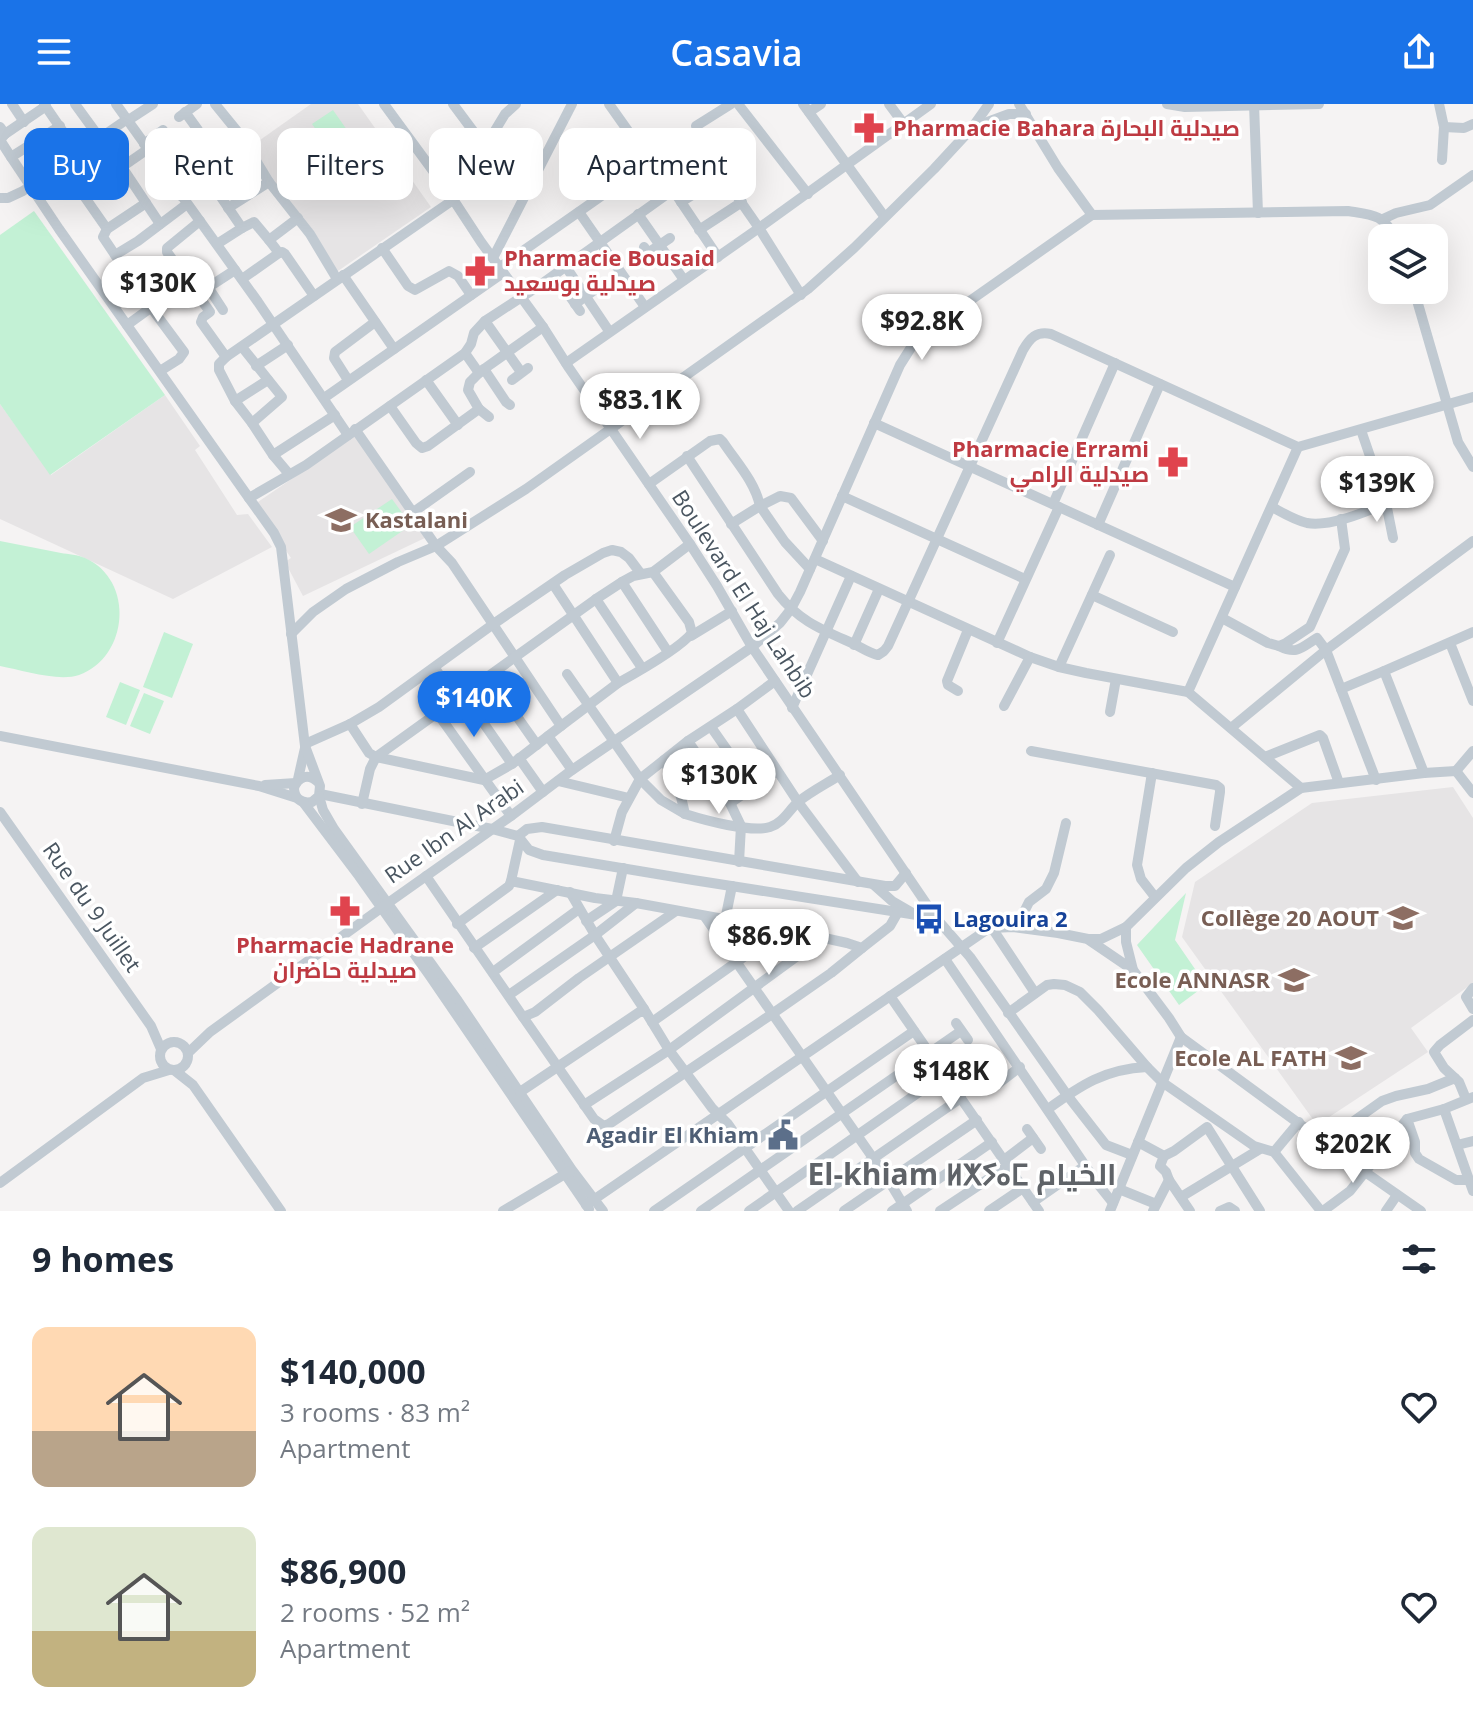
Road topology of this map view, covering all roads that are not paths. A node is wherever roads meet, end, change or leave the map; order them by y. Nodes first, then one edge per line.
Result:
1 (12, 104) edge
2 (75, 104) edge
3 (116, 104) edge
4 (153, 104) edge
5 (197, 104) edge
6 (215, 104) edge
7 (384, 104) edge
8 (453, 104) edge
9 (516, 104) edge
10 (572, 104) edge
11 (609, 104) edge
12 (731, 104) edge
13 (738, 104) edge
14 (821, 104) edge
15 (889, 104) edge
16 (931, 104) edge
17 (989, 104) edge
18 (1019, 104) edge
19 (1167, 104) edge
20 (1319, 104) edge
21 (1439, 104) edge
22 (45, 105) edge
23 (1254, 105) edge
24 (806, 108) edge
25 (1026, 114) junction
26 (127, 120) junction
27 (24, 122) junction
28 (903, 123) junction
29 (1473, 124) edge
30 (60, 126) joint
31 (696, 126) dead end
32 (1444, 127) junction
33 (92, 128) edge
34 (114, 128) edge
35 (196, 128) edge
36 (234, 128) edge
37 (471, 128) edge
38 (497, 128) edge
39 (626, 128) edge
40 (972, 128) junction
41 (2, 131) edge
42 (145, 145) edge
43 (145, 147) edge
44 (11, 157) junction
45 (1442, 160) dead end
46 (129, 161) edge
47 (847, 164) junction
48 (429, 166) edge
49 (261, 169) edge
50 (1473, 175) edge
51 (24, 177) edge
52 (129, 178) edge
53 (269, 182) junction
54 (24, 190) edge
55 (808, 194) junction
56 (0, 198) edge
57 (40, 200) edge
58 (87, 200) edge
59 (184, 200) joint
60 (223, 200) edge
61 (453, 200) joint
62 (596, 200) edge
63 (658, 200) edge
64 (684, 200) edge
65 (681, 202) joint
66 (742, 202) joint
67 (146, 203) junction
68 (228, 208) junction
69 (579, 212) junction
70 (1258, 213) junction
71 (638, 214) junction
72 (1092, 215) junction
73 (884, 216) junction
74 (298, 218) junction
75 (1383, 219) junction
76 (200, 221) junction
77 (160, 224) junction
78 (1386, 224) edge
79 (242, 228) junction
80 (759, 228) junction
81 (107, 229) junction
82 (699, 230) junction
83 (670, 239) dead end
84 (269, 240) junction
85 (600, 243) junction
86 (217, 244) junction
87 (660, 246) junction
88 (382, 248) junction
89 (279, 253) junction
90 (648, 254) dead end
91 (115, 255) junction
92 (718, 257) junction
93 (499, 266) junction
94 (566, 267) junction
95 (238, 274) junction
96 (340, 277) junction
97 (684, 280) junction
98 (208, 287) junction
99 (597, 290) dead end
100 (198, 294) junction
101 (471, 295) junction
102 (801, 295) junction
103 (167, 296) dead end
104 (314, 296) junction
105 (522, 297) junction
106 (586, 297) junction
107 (1418, 304) edge
108 (575, 305) dead end
109 (645, 307) junction
110 (152, 308) junction
111 (210, 312) junction
112 (485, 321) junction
113 (375, 322) junction
114 (274, 324) junction
115 (127, 325) junction
116 (543, 327) junction
117 (609, 331) junction
118 (288, 345) junction
119 (242, 347) junction
120 (394, 349) junction
121 (465, 353) junction
122 (507, 353) junction
123 (226, 357) junction
124 (566, 363) junction
125 (1115, 363) junction
126 (256, 366) junction
127 (160, 371) junction
128 (482, 371) junction
129 (520, 373) dead end
130 (268, 380) junction
131 (348, 380) junction
132 (426, 380) junction
133 (1160, 384) junction
134 (1473, 397) edge
135 (324, 398) junction
136 (235, 401) junction
137 (510, 405) dead end
138 (1447, 405) junction
139 (390, 406) junction
140 (479, 409) junction
141 (335, 415) junction
142 (489, 417) dead end
143 (252, 423) junction
144 (874, 423) junction
145 (458, 425) junction
146 (612, 430) junction
147 (1361, 430) junction
148 (351, 432) junction
149 (1298, 447) junction
150 (273, 455) junction
151 (687, 456) junction
152 (969, 466) junction
153 (1473, 467) edge
154 (470, 472) dead end
155 (289, 474) junction
156 (649, 484) junction
157 (842, 496) junction
158 (249, 498) junction
159 (1386, 503) junction
160 (1056, 505) junction
161 (760, 506) junction
162 (1272, 507) junction
163 (412, 513) junction
164 (1341, 519) junction
165 (731, 524) junction
166 (1098, 525) junction
167 (1393, 538) dead end
168 (936, 539) junction
169 (823, 541) junction
170 (1473, 541) edge
171 (690, 544) junction
172 (436, 546) junction
173 (1110, 555) dead end
174 (812, 564) junction
175 (653, 572) junction
176 (641, 574) junction
177 (851, 576) junction
178 (1025, 579) junction
179 (622, 582) junction
180 (553, 584) junction
181 (1235, 587) junction
182 (879, 589) junction
183 (1092, 595) junction
184 (596, 599) junction
185 (908, 603) junction
186 (791, 609) junction
187 (732, 611) junction
188 (573, 615) junction
189 (1222, 618) junction
190 (492, 625) junction
191 (1310, 627) junction
192 (968, 630) junction
193 (1173, 632) dead end
194 (1473, 632) edge
195 (826, 633) junction
196 (291, 634) junction
197 (691, 636) junction
198 (1317, 638) junction
199 (997, 643) junction
200 (1450, 643) junction
201 (854, 645) junction
202 (1279, 646) junction
203 (752, 647) junction
204 (1326, 650) junction
205 (668, 652) junction
206 (1030, 657) junction
207 (515, 658) junction
208 (1059, 667) junction
209 (435, 668) junction
210 (642, 668) junction
211 (1384, 671) junction
212 (567, 674) dead end
213 (489, 677) junction
214 (1116, 679) junction
215 (775, 681) junction
216 (618, 683) junction
217 (1341, 689) junction
218 (958, 691) dead end
219 (1188, 692) junction
220 (459, 697) junction
221 (1473, 701) edge
222 (590, 704) junction
223 (1004, 706) dead end
224 (792, 708) junction
225 (737, 709) junction
226 (1110, 712) dead end
227 (438, 714) junction
228 (350, 724) junction
229 (561, 726) junction
230 (711, 727) junction
231 (1231, 728) junction
232 (0, 736) edge
233 (548, 736) junction
234 (613, 740) junction
235 (688, 741) junction
236 (305, 745) junction
237 (537, 745) junction
238 (1031, 751) dead end
239 (1473, 751) edge
240 (376, 757) junction
241 (1265, 757) junction
242 (664, 760) junction
243 (515, 761) junction
244 (572, 770) junction
245 (777, 771) junction
246 (1456, 771) junction
247 (1152, 773) junction
248 (1424, 773) junction
249 (840, 775) junction
250 (640, 779) junction
251 (484, 780) junction
252 (1376, 780) junction
253 (297, 781) junction
254 (558, 781) junction
255 (318, 782) junction
256 (1339, 783) junction
257 (259, 786) junction
258 (753, 787) junction
259 (1301, 788) junction
260 (543, 792) junction
261 (1473, 793) edge
262 (319, 795) junction
263 (629, 798) junction
264 (300, 800) junction
265 (798, 802) junction
266 (730, 803) junction
267 (362, 804) junction
268 (0, 812) edge
269 (685, 814) junction
270 (511, 816) junction
271 (1066, 823) dead end
272 (741, 826) junction
273 (1215, 826) dead end
274 (492, 829) junction
275 (519, 838) junction
276 (614, 841) junction
277 (739, 862) junction
278 (623, 868) junction
279 (906, 873) junction
280 (426, 876) junction
281 (511, 881) junction
282 (858, 882) junction
283 (874, 885) junction
284 (732, 886) junction
285 (557, 890) junction
286 (570, 892) junction
287 (1155, 897) junction
288 (616, 901) junction
289 (636, 903) junction
290 (384, 906) junction
291 (579, 909) junction
292 (676, 911) junction
293 (898, 912) junction
294 (916, 914) junction
295 (705, 917) junction
296 (936, 918) junction
297 (725, 920) junction
298 (586, 921) junction
299 (457, 924) junction
300 (1021, 927) junction
301 (1126, 927) junction
302 (992, 928) junction
303 (782, 930) junction
304 (595, 935) junction
305 (822, 938) junction
306 (1088, 939) junction
307 (961, 947) junction
308 (474, 948) junction
309 (862, 948) junction
310 (610, 957) junction
311 (945, 959) junction
312 (737, 962) junction
313 (1133, 970) junction
314 (493, 972) junction
315 (755, 987) junction
316 (1473, 988) edge
317 (1035, 993) junction
318 (509, 995) junction
319 (890, 996) junction
320 (644, 1009) junction
321 (1473, 1009) edge
322 (1008, 1013) junction
323 (772, 1014) junction
324 (523, 1017) junction
325 (1473, 1020) edge
326 (652, 1022) junction
327 (151, 1026) junction
328 (914, 1031) junction
329 (962, 1031) dead end
330 (210, 1032) junction
331 (1181, 1037) junction
332 (176, 1042) junction
333 (669, 1050) junction
334 (160, 1052) junction
335 (930, 1053) junction
336 (802, 1057) junction
337 (187, 1058) junction
338 (558, 1066) junction
339 (1020, 1067) junction
340 (1147, 1067) junction
341 (172, 1070) junction
342 (686, 1073) junction
343 (945, 1074) junction
344 (143, 1078) junction
345 (1455, 1078) junction
346 (1162, 1082) junction
347 (193, 1085) junction
348 (995, 1086) dead end
349 (520, 1092) junction
350 (827, 1092) junction
351 (1067, 1095) junction
352 (961, 1098) junction
353 (1470, 1098) edge
354 (584, 1105) junction
355 (1048, 1109) junction
356 (1444, 1109) junction
357 (841, 1113) junction
358 (1206, 1114) junction
359 (718, 1115) junction
360 (1407, 1119) junction
361 (977, 1120) junction
362 (1299, 1122) junction
363 (1207, 1127) junction
364 (857, 1136) junction
365 (1473, 1141) edge
366 (992, 1142) junction
367 (1138, 1142) junction
368 (1457, 1145) junction
369 (744, 1148) junction
370 (1332, 1148) junction
371 (1041, 1149) dead end
372 (1260, 1149) junction
373 (1274, 1152) junction
374 (1132, 1155) junction
375 (1164, 1156) junction
376 (873, 1159) junction
377 (1006, 1163) junction
378 (1086, 1165) junction
379 (1230, 1166) junction
380 (760, 1170) junction
381 (568, 1172) junction
382 (1365, 1172) junction
383 (1470, 1177) edge
384 (1169, 1180) junction
385 (889, 1181) junction
386 (0, 1183) edge
387 (1023, 1188) junction
388 (1119, 1189) junction
389 (776, 1193) junction
390 (1397, 1195) junction
391 (1181, 1197) junction
392 (590, 1205) edge
393 (905, 1207) edge
394 (1034, 1207) edge
395 (1112, 1207) edge
396 (1155, 1207) edge
397 (281, 1211) edge
398 (503, 1211) edge
399 (603, 1211) edge
400 (654, 1211) edge
401 (701, 1211) edge
402 (749, 1211) edge
403 (789, 1211) edge
404 (797, 1211) edge
405 (844, 1211) edge
406 (892, 1211) edge
407 (940, 1211) edge
408 (989, 1211) edge
409 (1190, 1211) edge
410 (1220, 1211) edge
411 (1235, 1211) edge
412 (1260, 1211) edge
413 (1322, 1211) edge
414 (1386, 1211) edge
415 (1421, 1211) edge

1 - 27 street
2 - 33 street
3 - 26 street
4 - 26 street
5 - 35 street
6 - 36 street
7 - 48 street, Boulevard El Haj Lahbib
8 - 37 street
9 - 38 street
10 - 93 street
11 - 39 street
12 - 31 street
13 - 55 street
14 - 24 street
15 - 28 street
16 - 28 street
17 - 40 street
18 - 25 street
19 - 23 street
20 - 23 street
21 - 32 street
22 - 27 street
22 - 30 street
23 - 70 street
24 - 47 street
25 - 40 street
25 - 72 street
26 - 34 street
26 - 42 street
27 - 41 street
28 - 47 street
29 - 32 street
30 - 44 street
32 - 45 street
40 - 73 street
41 - 44 street
43 - 46 street
44 - 51 street
47 - 55 street
47 - 73 street
49 - 53 street
50 - 75 street
52 - 67 street
53 - 68 street
53 - 74 street
54 - 56 street
55 - 80 street
57 - 115 street
58 - 81 street
59 - 76 street
59 - 77 street
60 - 68 street
61 - 88 street
61 - 93 street, Boulevard El Haj Lahbib
62 - 69 street
63 - 71 street
64 - 65 street
65 - 82 street
66 - 80 street
66 - 82 street
67 - 77 street
67 - 81 street
68 - 79 street
69 - 85 street
69 - 93 street
70 - 72 street
70 - 75 street
71 - 85 street
71 - 87 street
72 - 144 street, Rue Ibn Al Arabi
73 - 102 street
74 - 84 street
74 - 96 street
75 - 78 street
76 - 86 street
76 - 100 street
77 - 91 street
79 - 84 street
79 - 86 street
80 - 92 street
80 - 102 street
81 - 91 street
82 - 92 street
83 - 87 street
84 - 89 street
85 - 94 street
85 - 109 street
86 - 95 street
87 - 90 street
87 - 97 street
88 - 96 street
88 - 101 street
89 - 95 street
89 - 104 street
91 - 110 street
92 - 97 street
93 - 101 street
93 - 105 street, Boulevard El Haj Lahbib
94 - 105 street
94 - 106 street
95 - 98 street
95 - 114 street
96 - 104 street
96 - 113 street
97 - 109 street
98 - 100 street
98 - 111 street
99 - 106 street
100 - 111 street
101 - 120 street
102 - 146 street
103 - 110 street
104 - 114 street
105 - 112 street
105 - 116 street, Boulevard El Haj Lahbib
106 - 108 street
106 - 117 street
107 - 138 street
109 - 117 street
110 - 115 street
110 - 127 street
111 - 123 street
112 - 121 street
112 - 122 street
113 - 120 street
113 - 131 street
114 - 118 street
114 - 119 street
115 - 127 street
116 - 122 street
116 - 124 street, Boulevard El Haj Lahbib
117 - 124 street
118 - 126 street
118 - 135 street
119 - 123 street
119 - 126 street
120 - 131 street
121 - 128 street
121 - 132 street
122 - 128 street
122 - 129 street
123 - 136 street
124 - 146 street, Boulevard El Haj Lahbib
125 - 133 street
125 - 152 street
125 - 160 street
126 - 130 street
127 - 158 street
128 - 137 street
128 - 140 street
130 - 136 street
130 - 143 street
131 - 135 street
132 - 139 street
132 - 145 street
133 - 149 street
133 - 166 street
134 - 138 street
135 - 141 street
136 - 143 street
138 - 147 street
138 - 153 street
139 - 145 street
139 - 148 street
140 - 142 street
140 - 145 street
141 - 148 street
141 - 150 street
143 - 150 street
144 - 152 street
144 - 157 street, Rue Ibn Al Arabi
146 - 156 street, Boulevard El Haj Lahbib
146 - 172 street
147 - 149 street
147 - 159 street
148 - 155 street
148 - 163 street
149 - 162 street
150 - 155 street
151 - 156 street
151 - 161 street
151 - 165 street
152 - 160 street
152 - 168 street
154 - 163 street
155 - 158 street
156 - 171 street, Boulevard El Haj Lahbib
157 - 168 street
157 - 169 street, Rue Ibn Al Arabi
158 - 196 street
159 - 164 street
159 - 167 street
160 - 166 street
160 - 178 street
161 - 165 street
161 - 169 street
161 - 174 street
162 - 164 street
162 - 181 street
163 - 172 street
164 - 191 street
165 - 186 street
166 - 181 street
168 - 178 street
168 - 185 street
169 - 174 street, Rue Ibn Al Arabi
170 - 204 street
171 - 175 street
171 - 187 street, Boulevard El Haj Lahbib
172 - 190 street
172 - 196 street
173 - 183 street
174 - 177 street
174 - 186 street, Rue Ibn Al Arabi
175 - 176 street
175 - 197 street
176 - 179 street
176 - 180 street
177 - 182 street
177 - 195 street
178 - 199 street
179 - 184 street
179 - 205 street
180 - 188 street
180 - 190 street
181 - 189 street
182 - 185 street
182 - 201 street
183 - 193 street
183 - 208 street
184 - 188 street
184 - 210 street
185 - 192 street
185 - 201 street
186 - 195 street
186 - 203 street, Rue Ibn Al Arabi
187 - 197 street
187 - 203 street, Boulevard El Haj Lahbib
188 - 207 street
188 - 216 street
189 - 202 street
189 - 219 street
190 - 207 street
190 - 209 street
191 - 198 street
191 - 202 street
192 - 199 street
192 - 218 street
194 - 200 street
195 - 201 street
195 - 224 street
196 - 236 street
197 - 205 street
198 - 202 street
198 - 204 street
199 - 206 street
200 - 211 street
200 - 221 street
203 - 215 street, Boulevard El Haj Lahbib
203 - 234 street, Rue Ibn Al Arabi
204 - 217 street
204 - 231 street
205 - 210 street
206 - 208 street
206 - 223 street
207 - 213 street
207 - 229 street
208 - 214 street
209 - 220 street
209 - 228 street
210 - 216 street
211 - 217 street
211 - 248 street
212 - 222 street
213 - 220 street
213 - 237 street
214 - 219 street
214 - 226 street
215 - 224 street, Boulevard El Haj Lahbib
215 - 225 street
216 - 222 street
217 - 252 street
219 - 231 street
220 - 227 street
220 - 243 street
222 - 229 street
222 - 234 street
224 - 249 street, Boulevard El Haj Lahbib
225 - 230 street
225 - 245 street
227 - 240 street
227 - 251 street
228 - 236 street
228 - 240 street
229 - 233 street
230 - 235 street
230 - 258 street
231 - 241 street
232 - 257 street
233 - 237 street
233 - 244 street
234 - 244 street, Rue Ibn Al Arabi
234 - 250 street
235 - 242 street
235 - 266 street
236 - 253 street
236 - 255 street
237 - 243 street
238 - 247 street
239 - 246 street
240 - 251 street
240 - 267 street
241 - 256 street
241 - 259 street
242 - 250 street
242 - 269 street
243 - 251 street
243 - 260 street
244 - 254 street, Rue Ibn Al Arabi
245 - 258 street
245 - 265 street
246 - 248 street
246 - 261 street
247 - 273 street
247 - 287 street
248 - 252 street
249 - 265 street
249 - 279 street, Boulevard El Haj Lahbib
250 - 263 street
250 - 269 street
251 - 270 street
252 - 256 street
253 - 255 street
253 - 257 street
253 - 264 street
254 - 260 street, Rue Ibn Al Arabi
254 - 263 street
255 - 262 street
256 - 259 street
257 - 264 street
258 - 266 street
259 - 287 street
260 - 270 street, Rue Ibn Al Arabi
262 - 264 street
262 - 267 street
262 - 290 street
263 - 276 street
264 - 290 street
265 - 272 street
265 - 282 street
266 - 272 street
267 - 274 street
268 - 327 street, Rue du 9 Juillet
269 - 272 street
270 - 274 street, Rue Ibn Al Arabi
271 - 300 street
272 - 277 street
274 - 275 street
274 - 280 street, Rue Ibn Al Arabi
275 - 276 street
275 - 278 street
275 - 281 street
276 - 277 street
277 - 282 street
278 - 284 street
278 - 288 street
279 - 283 street
279 - 296 street, Boulevard El Haj Lahbib
280 - 290 street, Rue Ibn Al Arabi
280 - 299 street
281 - 285 street
281 - 299 street
282 - 283 street
283 - 294 street
284 - 293 street
284 - 297 street
285 - 286 street
285 - 308 street
286 - 288 street
286 - 291 street
287 - 301 street
288 - 289 street
288 - 298 street
289 - 292 street
289 - 304 street
290 - 330 street, Rue Ibn Al Arabi
290 - 349 street
290 - 381 street
291 - 298 street
291 - 314 street
292 - 295 street
292 - 310 street
293 - 294 street
293 - 309 street
294 - 296 street
295 - 297 street
295 - 312 street
296 - 307 street, Boulevard El Haj Lahbib
297 - 303 street
298 - 304 street
299 - 308 street
300 - 302 street
300 - 306 street
301 - 306 street
301 - 313 street
302 - 307 street
302 - 317 street
303 - 305 street
303 - 312 street
304 - 310 street
304 - 318 street
305 - 309 street
305 - 315 street
306 - 313 street
307 - 311 street
307 - 322 street, Boulevard El Haj Lahbib
308 - 314 street
309 - 323 street
310 - 320 street
310 - 324 street
311 - 319 street
311 - 339 street
312 - 315 street
312 - 326 street
313 - 331 street
314 - 318 street
315 - 323 street
315 - 333 street
316 - 321 street
317 - 322 street
317 - 340 street
318 - 324 street
319 - 328 street
319 - 336 street
320 - 326 street
320 - 338 street
322 - 351 street, Boulevard El Haj Lahbib
323 - 336 street
323 - 342 street
324 - 338 street
325 - 345 street
326 - 333 street
327 - 332 street, Rue du 9 Juillet
327 - 334 street, Rue du 9 Juillet
328 - 335 street
328 - 350 street
329 - 335 street
330 - 332 street, Rue Ibn Al Arabi
330 - 337 street, Rue Ibn Al Arabi
331 - 346 street
331 - 362 street
332 - 334 street
332 - 337 street
333 - 342 street
333 - 354 street
334 - 341 street
334 - 344 street
335 - 343 street
335 - 357 street
336 - 350 street
336 - 359 street
337 - 341 street
337 - 347 street
338 - 349 street
338 - 354 street
339 - 348 street
339 - 355 street
340 - 346 street
340 - 351 street
341 - 344 street
341 - 347 street
342 - 354 street
342 - 359 street
343 - 352 street
343 - 364 street
344 - 386 street
345 - 353 street
345 - 370 street
346 - 358 street
346 - 367 street
347 - 397 street
349 - 381 street
350 - 357 street
350 - 369 street
351 - 355 street
351 - 374 street, Boulevard El Haj Lahbib
352 - 361 street
352 - 376 street
353 - 356 street
355 - 378 street
356 - 360 street
356 - 368 street
357 - 364 street
357 - 380 street
358 - 363 street
358 - 372 street
359 - 369 street
359 - 392 street
360 - 382 street
360 - 383 street
361 - 366 street
361 - 385 street
362 - 370 street
362 - 373 street
363 - 375 street
363 - 379 street
364 - 376 street
364 - 389 street
365 - 368 street
366 - 377 street
366 - 393 street
367 - 374 street
367 - 375 street
368 - 383 street
369 - 380 street
369 - 400 street
370 - 382 street
371 - 377 street
372 - 373 street
372 - 379 street
373 - 413 street
374 - 388 street
375 - 384 street
376 - 385 street
376 - 404 street
377 - 387 street
377 - 407 street
378 - 394 street
378 - 395 street
379 - 391 street
379 - 412 street
380 - 389 street
380 - 401 street
381 - 392 street
381 - 398 street
382 - 390 street
382 - 413 street
384 - 391 street
384 - 396 street
385 - 393 street
385 - 405 street
387 - 394 street
387 - 408 street
388 - 395 street
388 - 396 street
389 - 402 street
389 - 403 street
390 - 414 street
390 - 415 street
391 - 409 street
392 - 399 street
393 - 406 street
410 - 411 street

